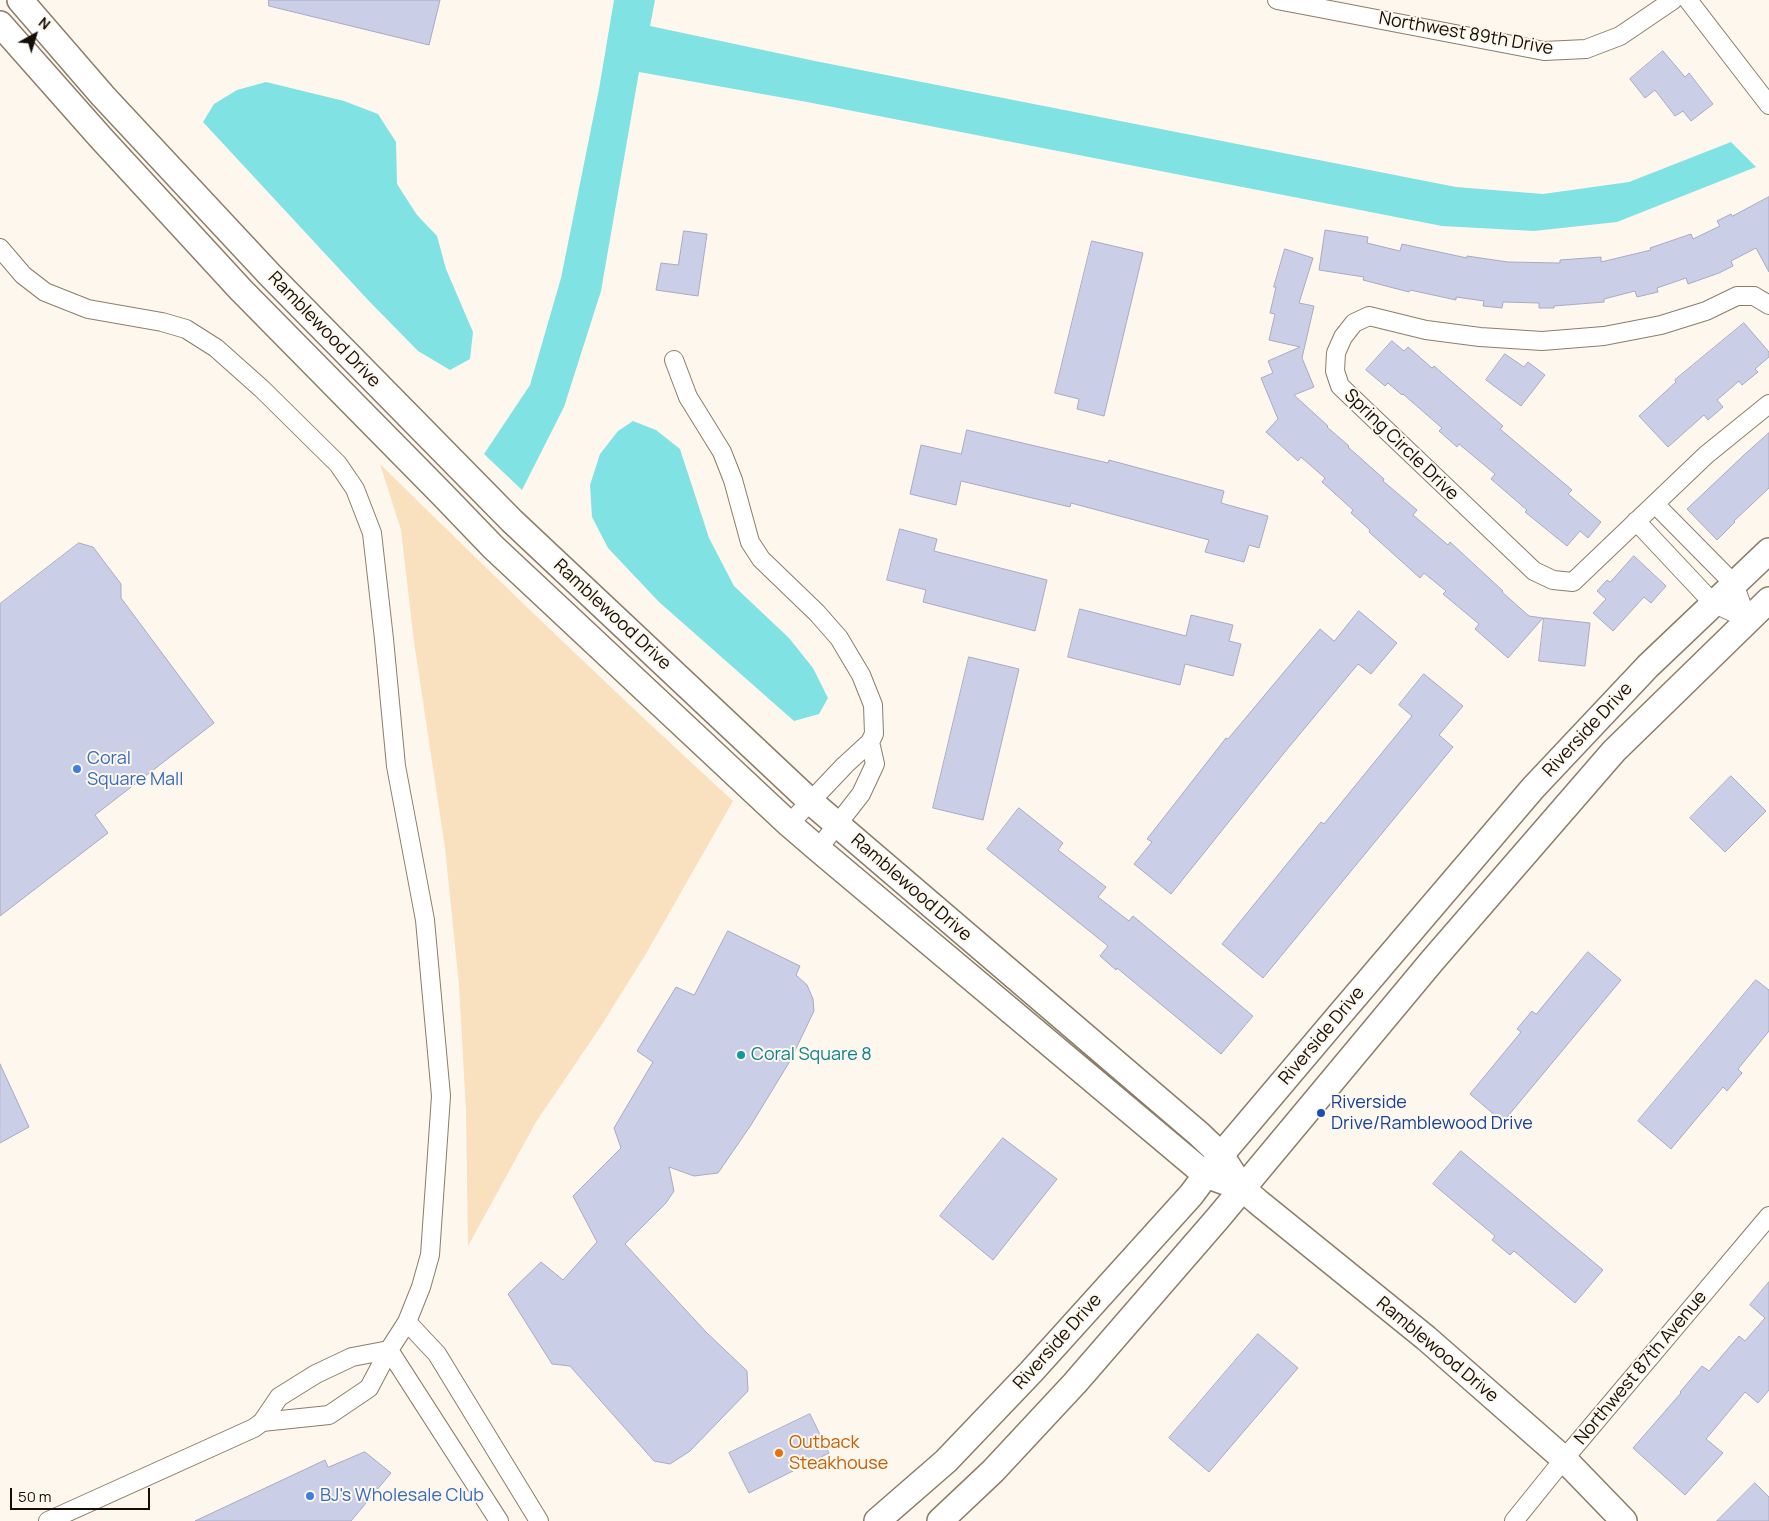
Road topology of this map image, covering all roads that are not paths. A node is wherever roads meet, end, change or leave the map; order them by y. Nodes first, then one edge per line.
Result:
1 (20, 0) edge
2 (1277, 0) edge
3 (1673, 0) edge
4 (1688, 0) edge
5 (1305, 3) edge
6 (0, 24) edge
7 (1769, 105) edge
8 (0, 248) edge
9 (1769, 305) edge
10 (674, 360) dead end
11 (1769, 404) edge
12 (1655, 504) junction
13 (1636, 522) junction
14 (1769, 551) edge
15 (1734, 584) junction
16 (1769, 600) edge
17 (1713, 603) junction
18 (1747, 619) junction
19 (870, 742) junction
20 (811, 802) junction
21 (789, 824) junction
22 (838, 825) junction
23 (818, 849) junction
24 (1221, 1155) junction
25 (1206, 1175) junction
26 (1242, 1188) junction
27 (1769, 1216) edge
28 (407, 1322) junction
29 (389, 1350) junction
30 (262, 1422) junction
31 (1564, 1459) junction
32 (48, 1521) edge
33 (498, 1521) edge
34 (539, 1521) edge
35 (877, 1521) edge
36 (940, 1521) edge
37 (1514, 1521) edge
38 (1624, 1521) edge

1 - 20 street, Ramblewood Drive
2 - 5 street, Northwest 89th Drive
3 - 5 street, Northwest 89th Drive
4 - 7 street
6 - 21 street, Ramblewood Drive
8 - 28 street
9 - 13 street, Spring Circle Drive
10 - 19 street
11 - 12 street, Spring Circle Drive
12 - 13 street, Spring Circle Drive
12 - 15 street
13 - 17 street
14 - 15 street, Riverside Drive
15 - 17 street, Riverside Drive
15 - 18 street
16 - 18 street, Riverside Drive
17 - 18 street
17 - 24 street, Riverside Drive
18 - 26 street, Riverside Drive
19 - 20 street
19 - 22 street
20 - 21 street
20 - 22 street, Ramblewood Drive
21 - 23 street, Ramblewood Drive
22 - 23 street
22 - 24 street, Ramblewood Drive
23 - 25 street, Ramblewood Drive
24 - 25 street, Riverside Drive
24 - 26 street, Ramblewood Drive
25 - 26 street, Ramblewood Drive
25 - 35 street, Riverside Drive
26 - 31 street, Ramblewood Drive
26 - 36 street, Riverside Drive
27 - 31 street, Northwest 87th Avenue
28 - 29 street
28 - 34 street
29 - 30 street
29 - 30 street
29 - 33 street
30 - 32 street
31 - 37 street, Northwest 87th Avenue
31 - 38 street, Ramblewood Drive

